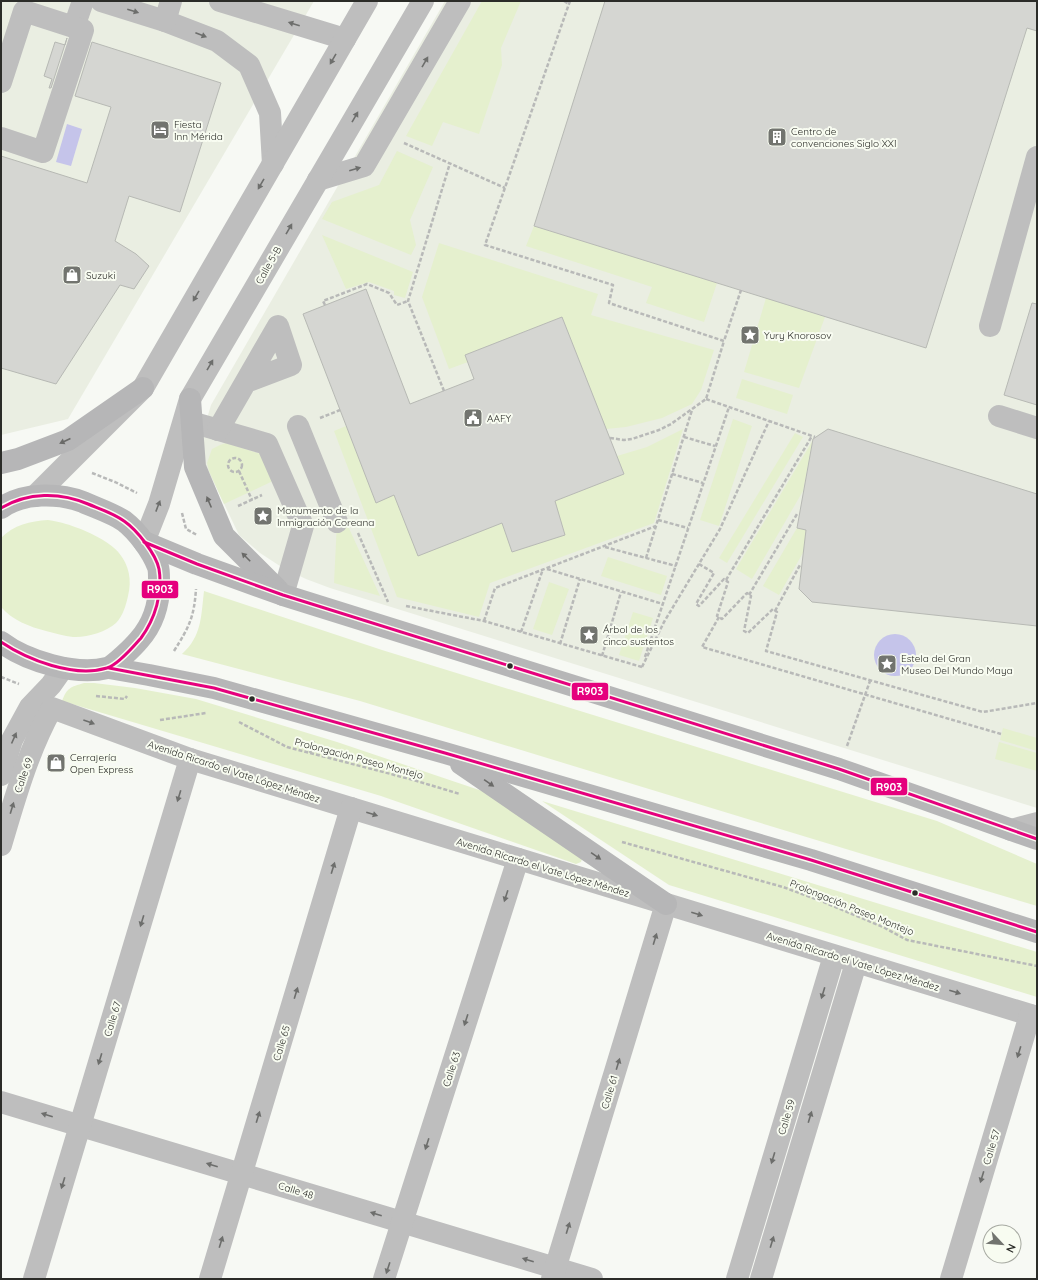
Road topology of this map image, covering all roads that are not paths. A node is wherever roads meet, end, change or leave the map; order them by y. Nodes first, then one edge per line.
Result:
1 (83, 1) edge
2 (101, 1) edge
3 (220, 1) edge
4 (367, 1) edge
5 (423, 1) edge
6 (460, 1) edge
7 (168, 11) edge
8 (74, 27) junction
9 (345, 39) junction
10 (1, 82) edge
11 (1, 138) edge
12 (1037, 157) edge
13 (272, 164) junction
14 (318, 180) junction
15 (990, 326) dead end
16 (246, 382) dead end
17 (143, 388) junction
18 (190, 399) junction
19 (998, 416) dead end
20 (191, 422) junction
21 (298, 426) dead end
22 (1037, 428) edge
23 (218, 430) junction
24 (1, 463) edge
25 (316, 470) junction
26 (284, 484) junction
27 (35, 496) junction
28 (1, 508) edge
29 (337, 522) dead end
30 (144, 542) junction
31 (283, 595) junction
32 (1, 642) edge
33 (64, 668) junction
34 (109, 668) junction
35 (52, 708) joint
36 (445, 753) junction
37 (190, 759) junction
38 (1, 775) edge
39 (351, 808) junction
40 (1037, 824) edge
41 (1012, 830) junction
42 (1037, 839) edge
43 (1, 845) edge
44 (518, 859) junction
45 (666, 904) junction
46 (1037, 932) edge
47 (834, 956) junction
48 (856, 962) junction
49 (1034, 1016) edge
50 (1, 1102) edge
51 (80, 1126) junction
52 (241, 1174) junction
53 (402, 1222) junction
54 (554, 1274) edge
55 (34, 1279) edge
56 (210, 1279) edge
57 (384, 1279) edge
58 (592, 1279) edge
59 (737, 1279) edge
60 (761, 1279) edge
61 (951, 1279) edge

1 - 8 street
2 -> 7 street
9 -> 3 street
4 - 9 street
14 -> 5 street, Calle 5-B
14 -> 6 street
7 -> 13 street
8 - 10 street
8 - 11 street
9 -> 13 street
12 - 15 street
13 -> 17 street
18 -> 14 street, Calle 5-B
16 - 23 street
17 -> 24 main road
17 - 27 street
18 - 20 main road
30 -> 18 street, Calle 5-B
19 - 22 street
20 - 23 street
31 -> 20 main road
21 - 25 street
23 - 26 street
25 - 26 street
25 - 29 street
26 - 31 street
27 - 28 main road
27 - 30 main road
30 - 31 main road
30 - 34 main road
31 - 41 main road
32 - 33 main road
33 - 34 main road
38 -> 33 street, Calle 69
34 - 36 main road
35 -> 37 street, Avenida Ricardo el Vate López Méndez
43 -> 35 street, Calle 69
36 -> 45 main road
36 - 46 main road
37 - 39 street, Avenida Ricardo el Vate López Méndez
37 -> 51 street, Calle 67
39 -> 44 street, Avenida Ricardo el Vate López Méndez
52 -> 39 street, Calle 65
40 - 41 street
41 - 42 main road
44 - 45 street, Avenida Ricardo el Vate López Méndez
44 -> 53 street, Calle 63
45 -> 47 street, Avenida Ricardo el Vate López Méndez
54 -> 45 street, Calle 61
47 - 48 street, Avenida Ricardo el Vate López Méndez
47 -> 59 street, Calle 59
48 -> 49 street, Avenida Ricardo el Vate López Méndez
60 -> 48 street
49 -> 61 street, Calle 57
51 -> 50 street, Calle 48
52 -> 51 street, Calle 48
51 -> 55 street, Calle 67
53 -> 52 street, Calle 48
56 -> 52 street, Calle 65
54 -> 53 street, Calle 48
53 -> 57 street, Calle 63
54 - 58 street, Calle 48

